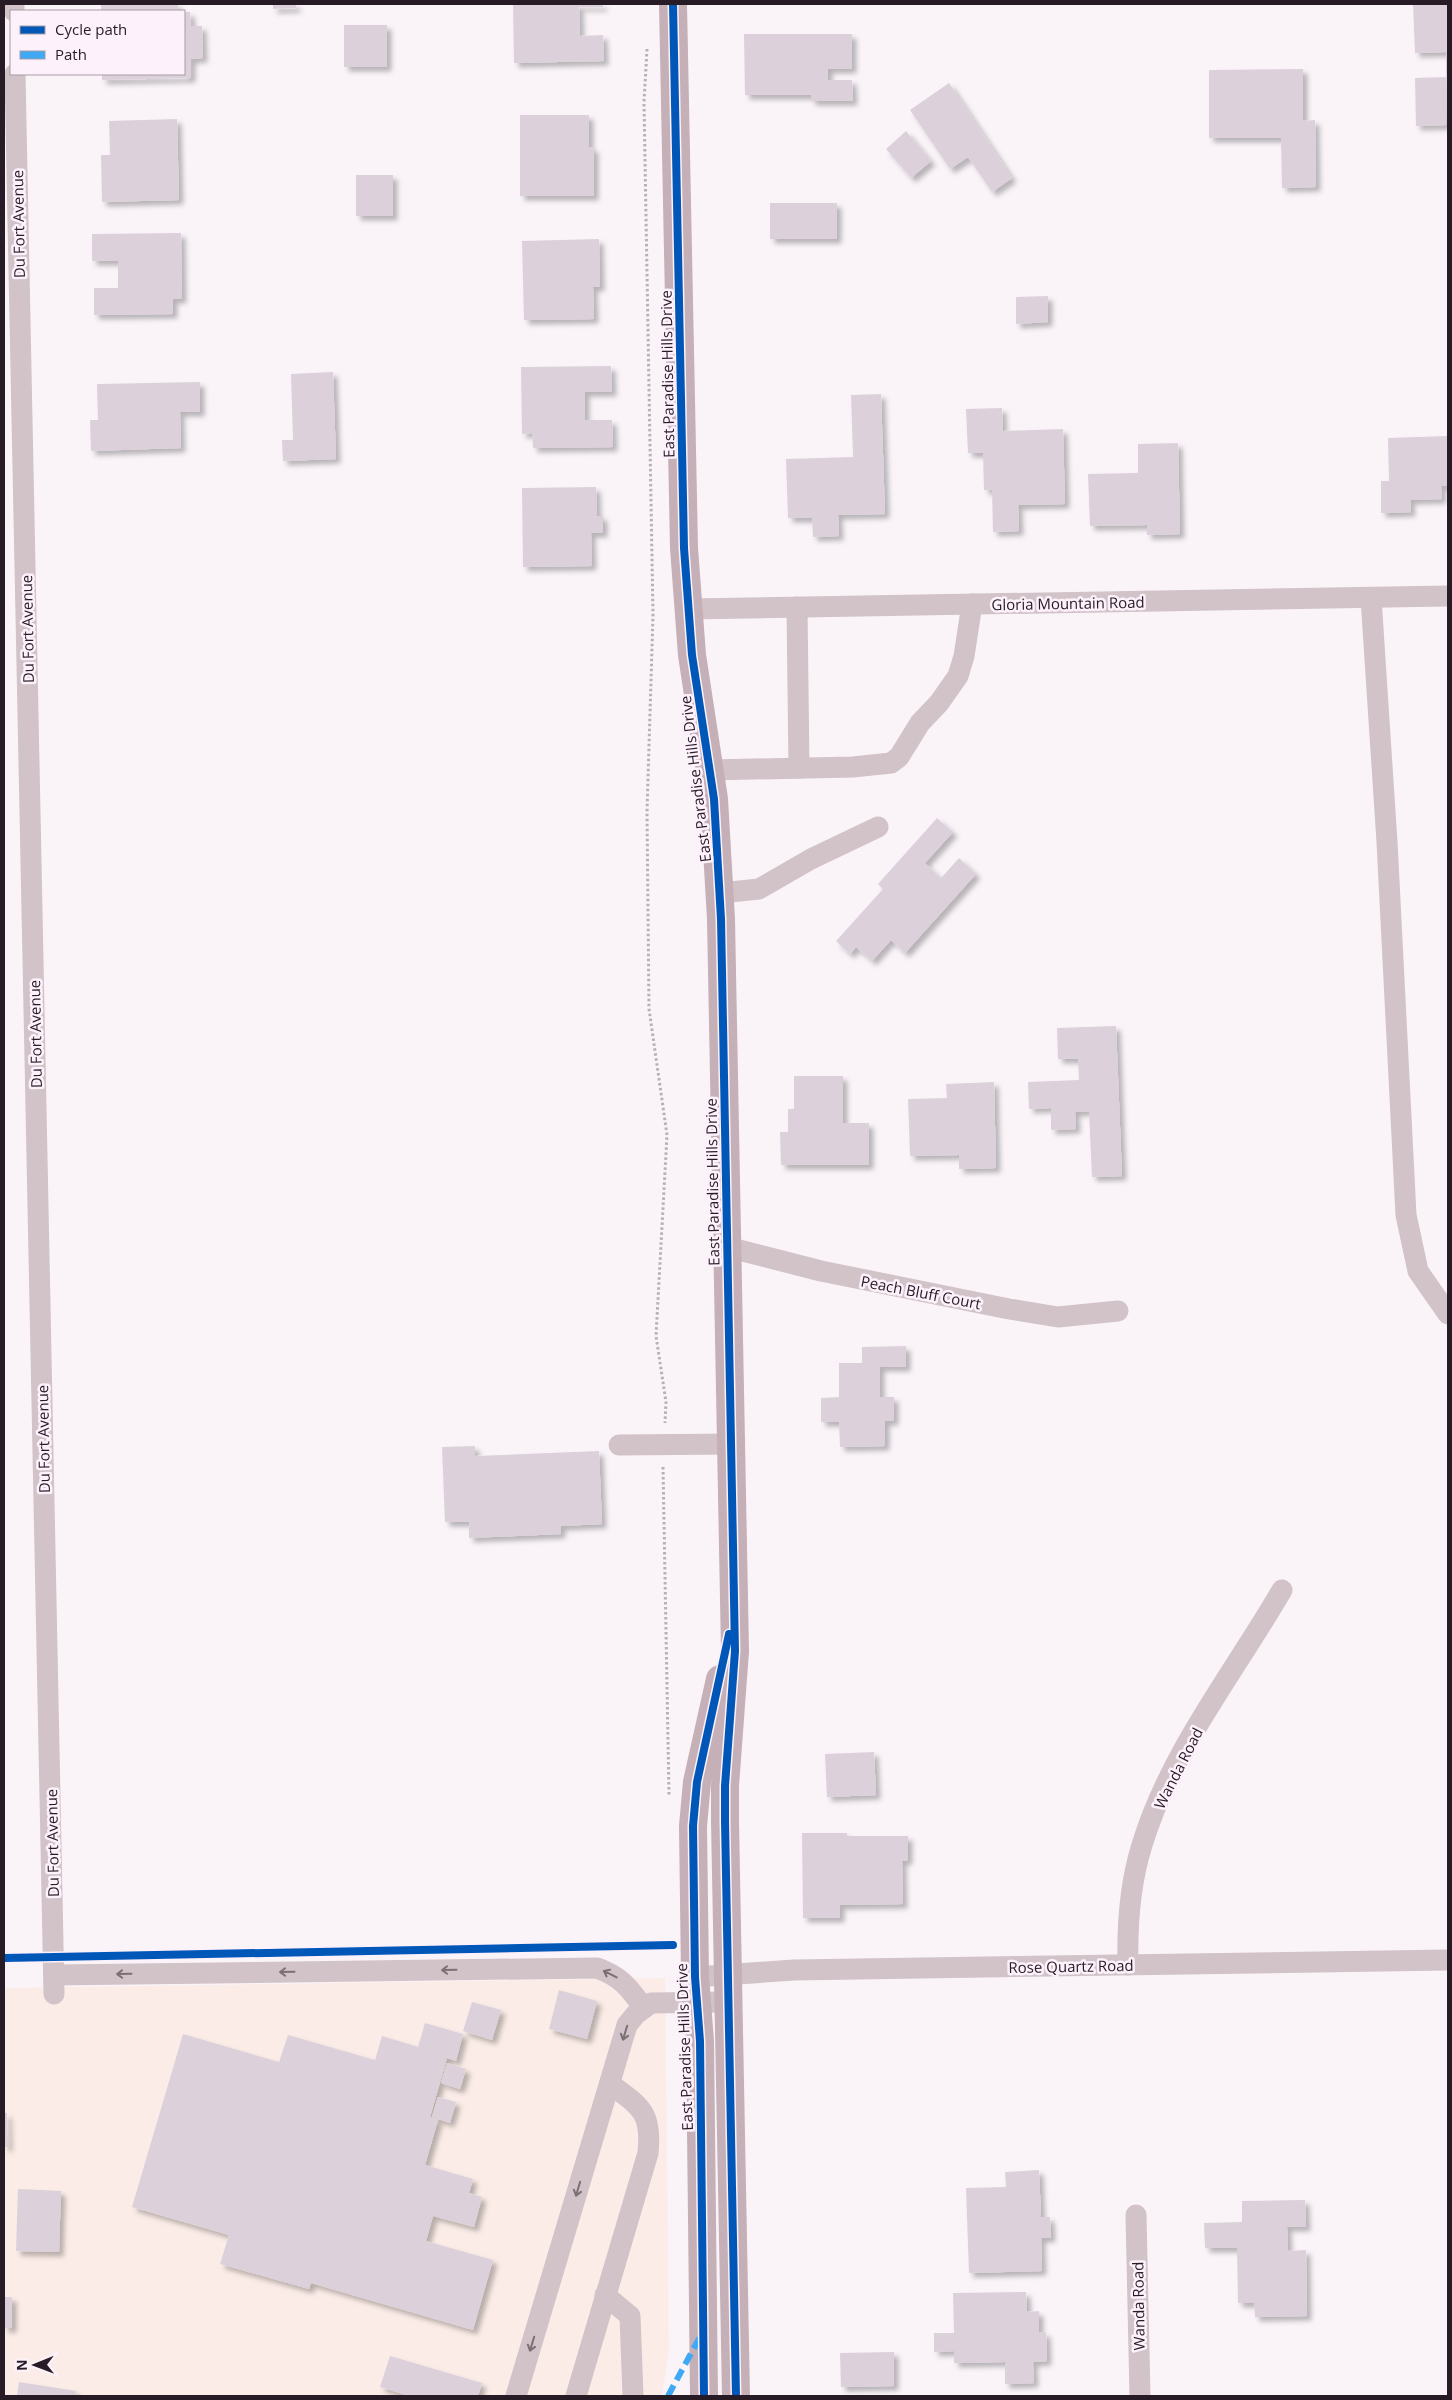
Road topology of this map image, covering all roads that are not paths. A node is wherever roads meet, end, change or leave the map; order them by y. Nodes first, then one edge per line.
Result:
1 (673, 4) edge
2 (15, 75) edge
3 (1448, 596) edge
4 (1371, 598) junction
5 (972, 604) junction
6 (797, 607) junction
7 (688, 609) junction
8 (799, 768) junction
9 (710, 770) junction
10 (878, 827) dead end
11 (720, 893) junction
12 (727, 1247) junction
13 (1118, 1311) dead end
14 (1448, 1314) edge
15 (732, 1444) junction
16 (619, 1445) dead end
17 (1282, 1590) dead end
18 (734, 1612) junction
19 (1448, 1960) edge
20 (1128, 1965) junction
21 (728, 1988) junction
22 (696, 1990) junction
23 (644, 2008) junction
24 (610, 2084) junction
25 (1136, 2215) dead end
26 (605, 2295) junction
27 (516, 2396) edge
28 (576, 2396) edge
29 (633, 2396) edge
30 (704, 2396) edge
31 (736, 2396) edge
32 (1140, 2396) edge

1 - 7 main road, East Paradise Hills Drive
23 -> 2 street, Du Fort Avenue
3 - 4 street, Gloria Mountain Road
4 - 5 street, Gloria Mountain Road
4 - 14 street
5 - 6 street, Gloria Mountain Road
5 - 8 street
6 - 7 street, Gloria Mountain Road
6 - 8 street
7 - 9 main road, East Paradise Hills Drive
8 - 9 street
9 - 11 main road, East Paradise Hills Drive
10 - 11 street
11 - 12 main road, East Paradise Hills Drive
12 - 13 street, Peach Bluff Court
12 - 15 main road, East Paradise Hills Drive
15 - 16 street
15 - 18 main road, East Paradise Hills Drive
17 - 20 street, Wanda Road
18 - 21 main road, East Paradise Hills Drive
18 - 22 main road, East Paradise Hills Drive
19 - 20 street, Rose Quartz Road
20 - 21 street, Rose Quartz Road
21 - 22 street, Rose Quartz Road
21 - 31 main road, East Paradise Hills Drive
22 - 23 street, Rose Quartz Road
22 - 30 main road, East Paradise Hills Drive
23 -> 24 street
24 - 26 street
24 -> 27 street
25 - 32 street, Wanda Road
26 - 28 street
26 - 29 street

